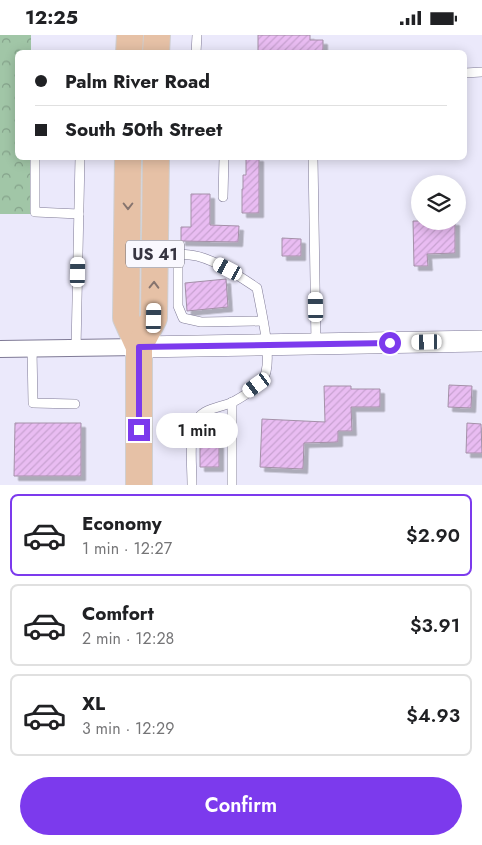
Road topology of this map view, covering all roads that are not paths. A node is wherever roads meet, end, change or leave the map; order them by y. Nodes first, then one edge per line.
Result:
1 (130, 35) edge
2 (156, 35) edge
3 (197, 35) edge
4 (129, 50) edge
5 (156, 50) edge
6 (196, 50) edge
7 (482, 72) edge
8 (467, 73) edge
9 (35, 160) edge
10 (80, 160) edge
11 (128, 160) edge
12 (156, 160) edge
13 (224, 160) edge
14 (313, 160) edge
15 (222, 197) dead end
16 (79, 214) junction
17 (166, 255) junction
18 (262, 321) junction
19 (482, 341) edge
20 (316, 344) junction
21 (266, 345) junction
22 (139, 347) junction
23 (0, 349) edge
24 (32, 349) junction
25 (76, 349) junction
26 (232, 402) junction
27 (76, 403) dead end
28 (232, 426) junction
29 (219, 434) dead end
30 (139, 485) edge
31 (192, 485) edge
32 (232, 485) edge

1 - 4 main road
2 - 5 main road
3 - 6 lane
7 - 8 lane
9 - 16 lane
10 - 16 lane
11 -> 22 main road, US 41
12 - 17 main road, US 41
13 - 15 lane
14 - 20 lane
16 - 25 lane
17 - 18 lane
17 - 18 lane
22 -> 17 main road, US 41
18 - 21 lane
19 - 20 street
20 - 21 street
21 - 22 street
21 - 26 lane
22 - 25 street
22 - 30 main road, US 41
23 - 24 street
24 - 25 street
24 - 27 lane
26 - 28 lane
26 - 31 lane
28 - 29 lane
28 - 32 lane

